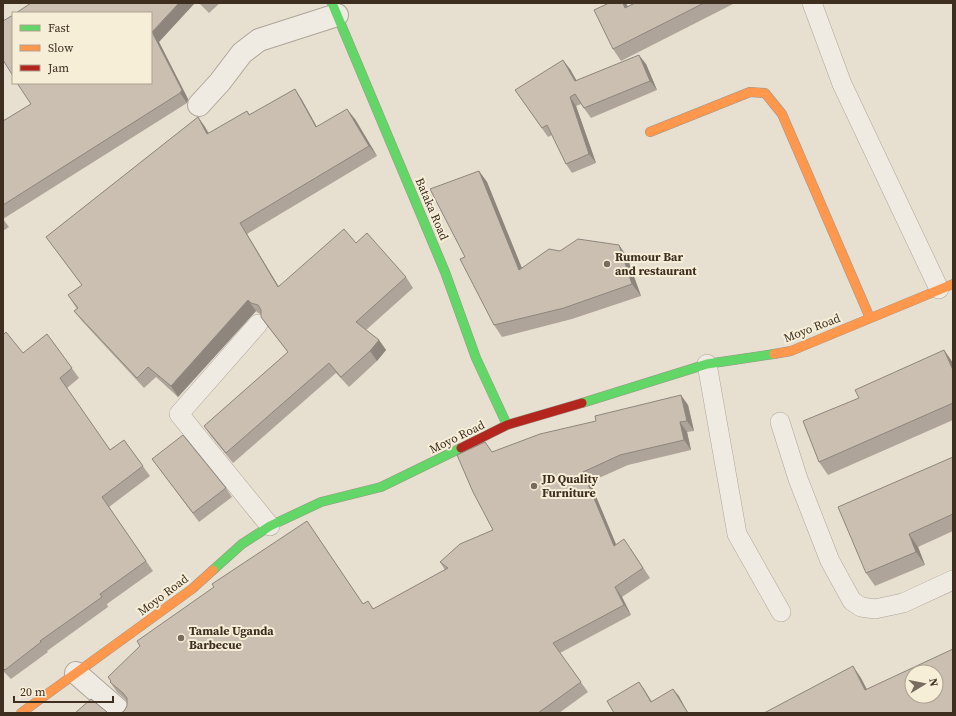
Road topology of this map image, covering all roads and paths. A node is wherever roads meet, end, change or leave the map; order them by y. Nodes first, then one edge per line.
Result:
1 (812, 3) edge
2 (334, 9) edge
3 (199, 105) dead end
4 (650, 132) dead end
5 (946, 286) edge
6 (870, 318) junction
7 (258, 324) edge
8 (707, 364) junction
9 (780, 422) dead end
10 (507, 425) junction
11 (270, 526) junction
12 (953, 580) edge
13 (781, 612) dead end
14 (76, 673) junction
15 (21, 713) edge
16 (122, 713) edge

1 - 5 lane
2 - 3 street
2 - 10 street, Bataka Road
4 - 6 street
5 - 6 street, Moyo Road
6 - 8 street, Moyo Road
7 - 11 lane
8 - 10 street, Moyo Road
8 - 13 lane
9 - 12 lane
10 - 11 street, Moyo Road
11 - 14 street, Moyo Road
14 - 15 street, Moyo Road
14 - 16 street

